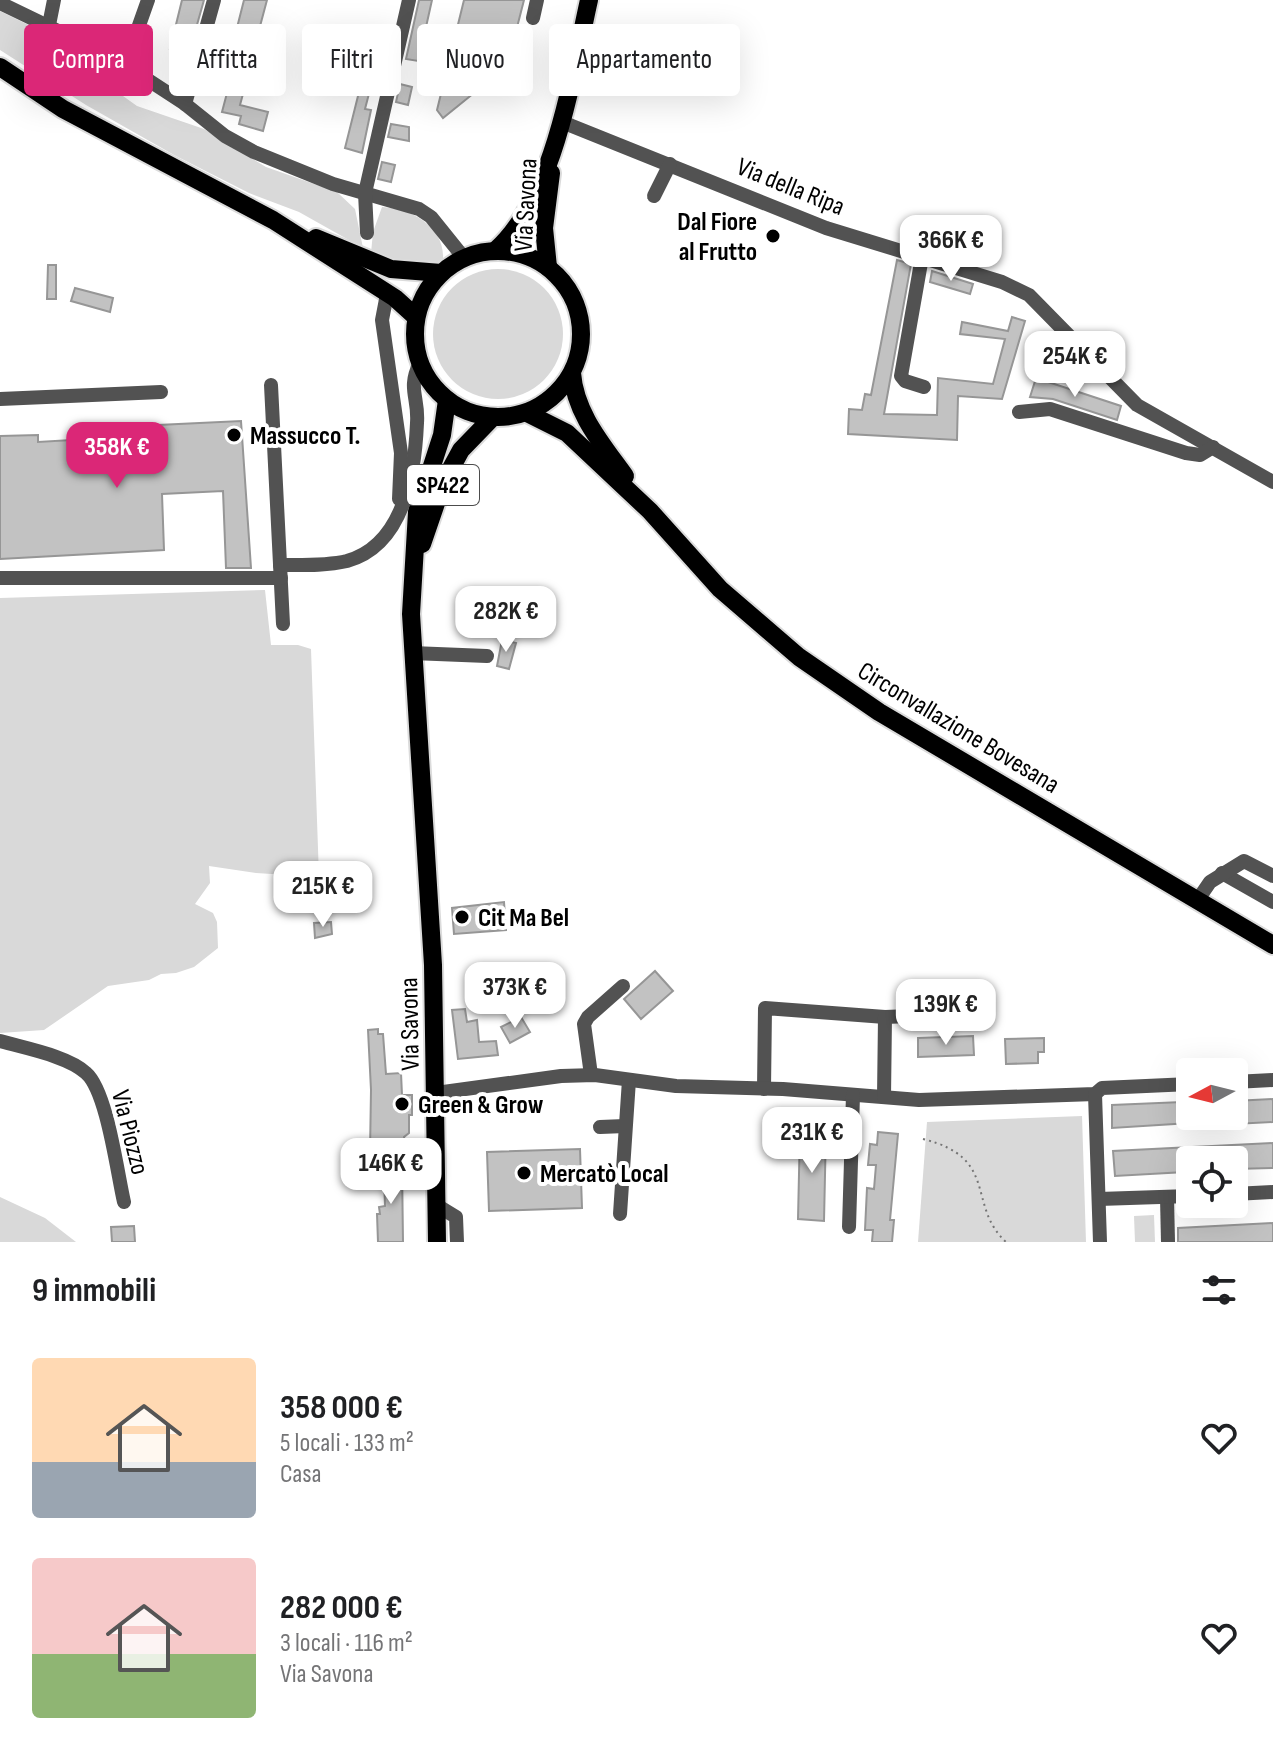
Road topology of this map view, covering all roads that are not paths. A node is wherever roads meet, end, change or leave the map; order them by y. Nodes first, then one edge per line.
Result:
1 (54, 0) edge
2 (148, 0) edge
3 (214, 0) edge
4 (409, 0) edge
5 (537, 0) edge
6 (589, 0) edge
7 (0, 3) edge
8 (533, 18) dead end
9 (47, 24) edge
10 (49, 24) edge
11 (140, 24) edge
12 (0, 67) edge
13 (153, 83) edge
14 (185, 104) junction
15 (562, 122) junction
16 (554, 146) junction
17 (670, 164) junction
18 (365, 193) junction
19 (654, 196) dead end
20 (367, 233) dead end
21 (496, 250) junction
22 (341, 256) junction
23 (922, 257) junction
24 (464, 258) junction
25 (548, 267) junction
26 (441, 273) junction
27 (387, 294) junction
28 (416, 317) junction
29 (420, 363) junction
30 (572, 373) junction
31 (271, 385) dead end
32 (924, 387) dead end
33 (161, 392) dead end
34 (0, 399) edge
35 (447, 400) junction
36 (1019, 412) dead end
37 (527, 413) junction
38 (492, 418) junction
39 (1213, 447) junction
40 (1273, 482) edge
41 (650, 511) junction
42 (397, 517) junction
43 (414, 565) junction
44 (280, 572) junction
45 (0, 578) edge
46 (283, 624) dead end
47 (412, 653) junction
48 (487, 656) dead end
49 (1222, 873) junction
50 (1273, 876) edge
51 (1197, 901) junction
52 (1273, 902) edge
53 (1273, 945) edge
54 (623, 986) dead end
55 (987, 1013) dead end
56 (885, 1017) junction
57 (0, 1041) edge
58 (591, 1075) junction
59 (629, 1080) junction
60 (1273, 1080) edge
61 (1248, 1081) edge
62 (1176, 1085) edge
63 (764, 1089) junction
64 (436, 1093) junction
65 (1095, 1094) junction
66 (853, 1095) junction
67 (884, 1097) junction
68 (625, 1126) junction
69 (600, 1127) dead end
70 (1273, 1192) edge
71 (1248, 1193) edge
72 (1167, 1197) junction
73 (1176, 1197) edge
74 (1099, 1199) junction
75 (124, 1202) dead end
76 (438, 1206) junction
77 (620, 1214) dead end
78 (849, 1227) dead end
79 (437, 1242) edge
80 (457, 1242) edge
81 (1100, 1242) edge
82 (1168, 1242) edge

1 - 10 street
2 - 11 street
3 - 14 street
4 - 18 street
5 - 8 street
6 - 15 main road, Via Savona
7 - 9 street
12 - 22 main road
13 - 14 street
14 - 18 street
15 - 16 main road, Via Savona
15 - 17 street, Via della Ripa
16 - 21 main road, Via Savona
16 - 25 main road, Via Savona
17 - 19 street
17 - 23 street, Via della Ripa
18 - 20 street
18 - 24 street
21 - 24 main road
21 - 25 main road
22 - 26 main road
22 - 27 main road
23 - 32 street
23 - 39 street, Via della Ripa
24 - 26 main road
25 - 30 main road
26 - 28 main road
27 - 28 main road
27 - 42 street
28 - 29 main road
29 - 35 main road
29 - 42 street
30 - 37 main road
30 - 41 main road, Circonvallazione Bovesana
31 - 44 street
33 - 34 street
35 - 38 main road
35 - 43 main road, Via Savona / SP422
36 - 39 street
37 - 38 main road
37 - 41 main road, Circonvallazione Bovesana
38 - 43 main road, Via Savona / SP422
39 - 40 street, Via della Ripa
41 - 51 main road, Circonvallazione Bovesana
42 - 44 street
43 - 47 main road, Via Savona / SP422
44 - 45 street
44 - 46 street
47 - 48 street
47 - 64 main road, Via Savona / SP422
49 - 50 street
49 - 51 street
49 - 52 street
51 - 53 main road, Circonvallazione Bovesana
54 - 58 street
55 - 56 street
56 - 63 street
56 - 67 street
57 - 75 street, Via Piozzo
58 - 59 street
58 - 64 street
59 - 63 street
59 - 68 street
60 - 61 street
62 - 65 street
63 - 66 street
64 - 76 main road, Via Savona / SP422
65 - 67 street
65 - 74 street
66 - 67 street
66 - 78 street
68 - 69 street
68 - 77 street
70 - 71 street
72 - 73 street
72 - 74 street
72 - 82 street
74 - 81 street
76 - 79 main road, Via Savona / SP422
76 - 80 street

